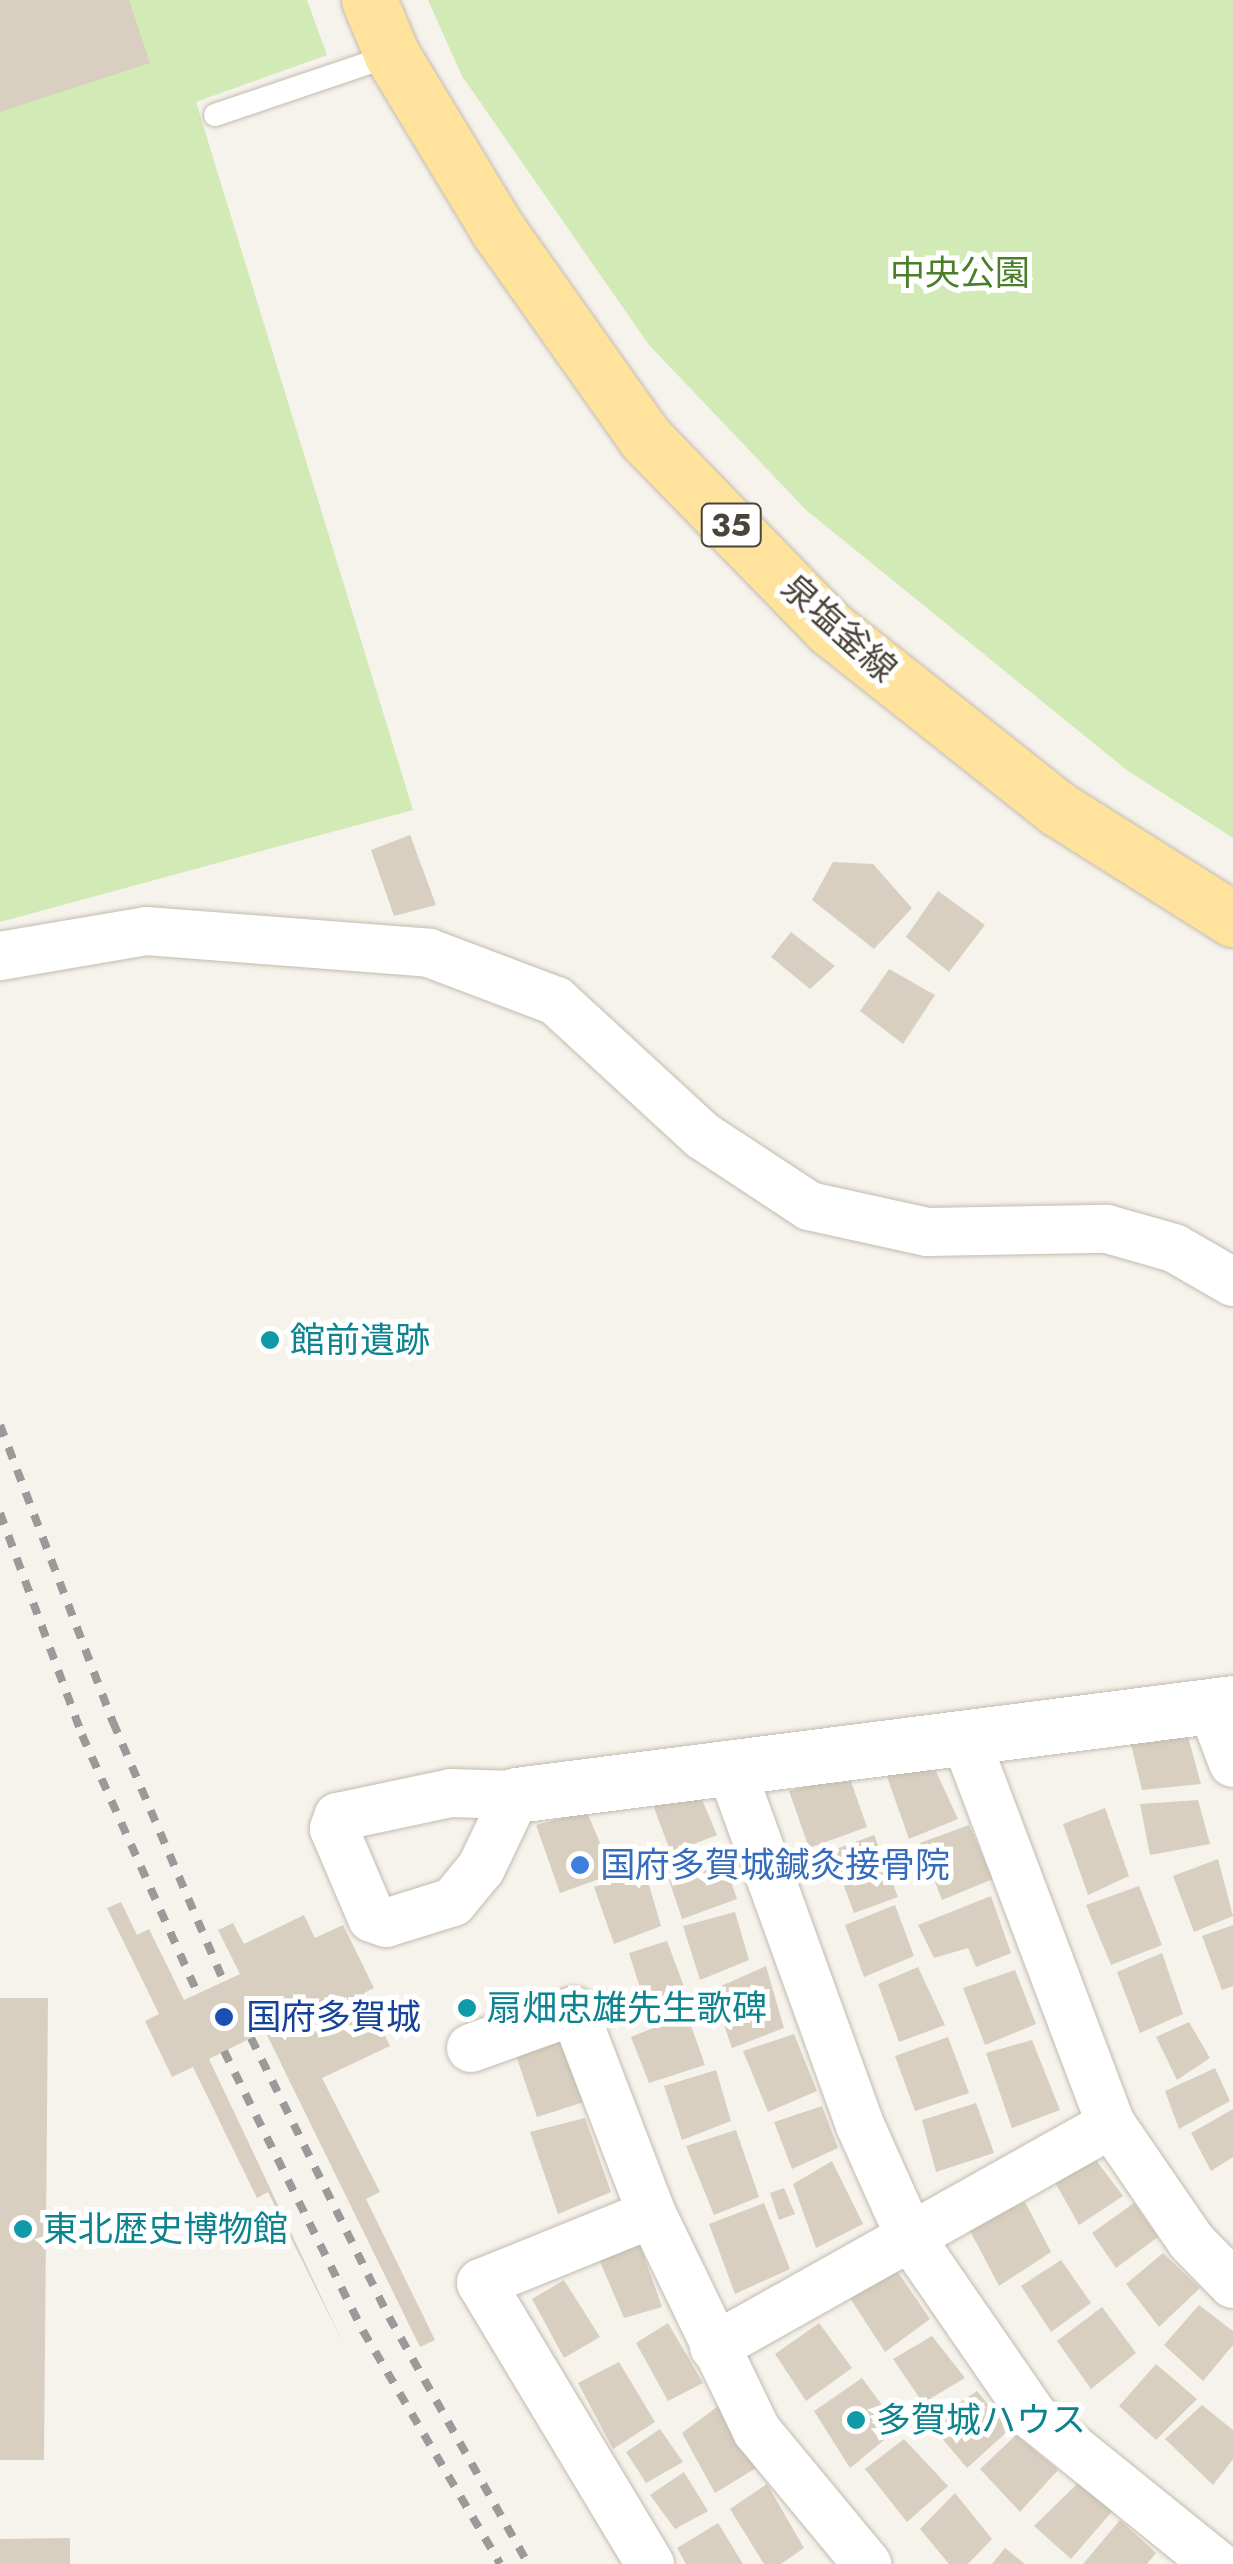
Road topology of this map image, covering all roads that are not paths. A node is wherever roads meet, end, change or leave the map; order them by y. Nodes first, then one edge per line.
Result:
1 (369, 0) edge
2 (392, 55) junction
3 (215, 115) dead end
4 (1233, 919) edge
5 (0, 956) edge
6 (1233, 1282) edge
7 (1222, 1704) edge
8 (965, 1738) junction
9 (1233, 1763) edge
10 (730, 1766) junction
11 (516, 1794) dead end
12 (470, 2048) dead end
13 (1111, 2124) junction
14 (652, 2214) junction
15 (910, 2236) junction
16 (1233, 2284) edge
17 (714, 2348) junction
18 (650, 2564) edge
19 (867, 2564) edge
20 (1216, 2564) edge

1 - 2 main road, 泉塩釜線 / 35
2 - 3 lane
2 - 4 main road, 泉塩釜線 / 35
5 - 6 street
7 - 8 street
7 - 9 street
8 - 10 street
8 - 13 street
10 - 11 street
10 - 15 street
12 - 14 street
13 - 15 street
13 - 16 street
14 - 17 street
14 - 18 street
15 - 17 street
15 - 20 street
17 - 19 street

